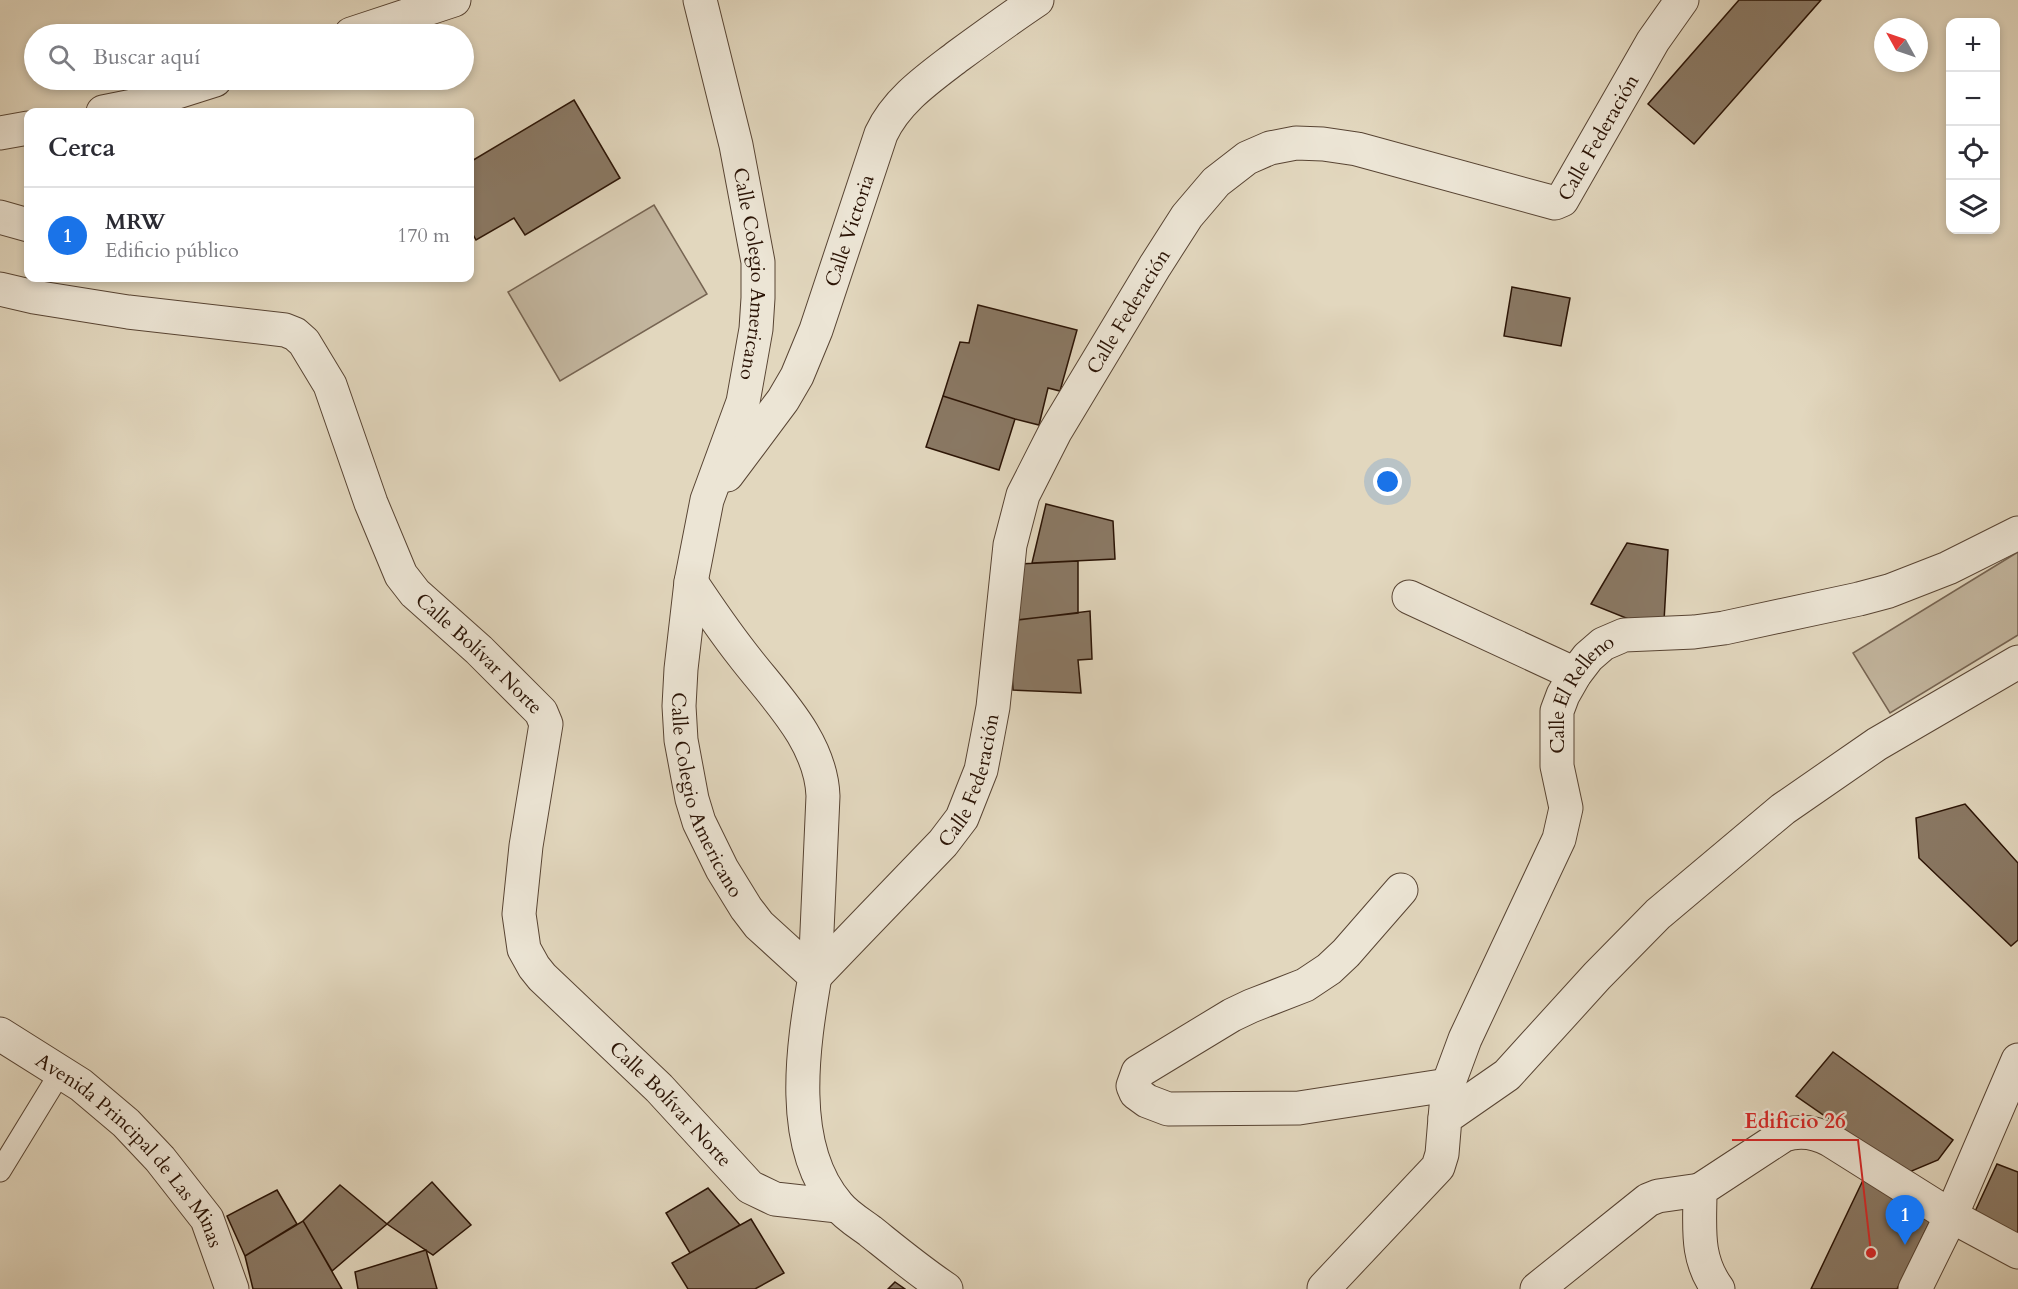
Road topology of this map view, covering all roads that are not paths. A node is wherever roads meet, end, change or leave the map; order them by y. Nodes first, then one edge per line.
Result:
1 (700, 0) edge
2 (1037, 0) edge
3 (1682, 0) edge
4 (439, 3) edge
5 (379, 24) edge
6 (183, 90) edge
7 (123, 108) edge
8 (24, 129) edge
9 (0, 133) edge
10 (0, 217) edge
11 (24, 224) edge
12 (0, 289) edge
13 (707, 500) junction
14 (2018, 533) edge
15 (691, 582) junction
16 (1409, 597) dead end
17 (2018, 662) edge
18 (1575, 674) junction
19 (1401, 890) dead end
20 (815, 976) junction
21 (0, 1034) edge
22 (2018, 1060) edge
23 (60, 1073) junction
24 (1448, 1085) junction
25 (1445, 1118) junction
26 (0, 1171) edge
27 (1700, 1190) junction
28 (838, 1206) junction
29 (1951, 1216) junction
30 (2018, 1252) edge
31 (1324, 1288) edge
32 (232, 1289) edge
33 (946, 1289) edge
34 (1537, 1289) edge
35 (1718, 1289) edge
36 (1915, 1289) edge

1 - 13 street, Calle Colegio Americano
2 - 13 street, Calle Victoria
3 - 20 street, Calle Federación
4 - 5 street
6 - 7 street
8 - 9 street
10 - 11 street
12 - 28 street, Calle Bolívar Norte
13 - 15 street, Calle Colegio Americano
14 - 18 street, Calle El Relleno
15 - 20 street
15 - 20 street, Calle Colegio Americano
16 - 18 street
17 - 25 street
18 - 24 street, Calle El Relleno
19 - 24 street
20 - 28 street
21 - 23 street, Avenida Principal de Las Minas
22 - 29 street
23 - 26 lane
23 - 32 street, Avenida Principal de Las Minas
24 - 25 street, Calle El Relleno
25 - 31 street, Calle El Relleno
27 - 29 street
27 - 34 street
27 - 35 street
28 - 33 street
29 - 30 street
29 - 36 street

